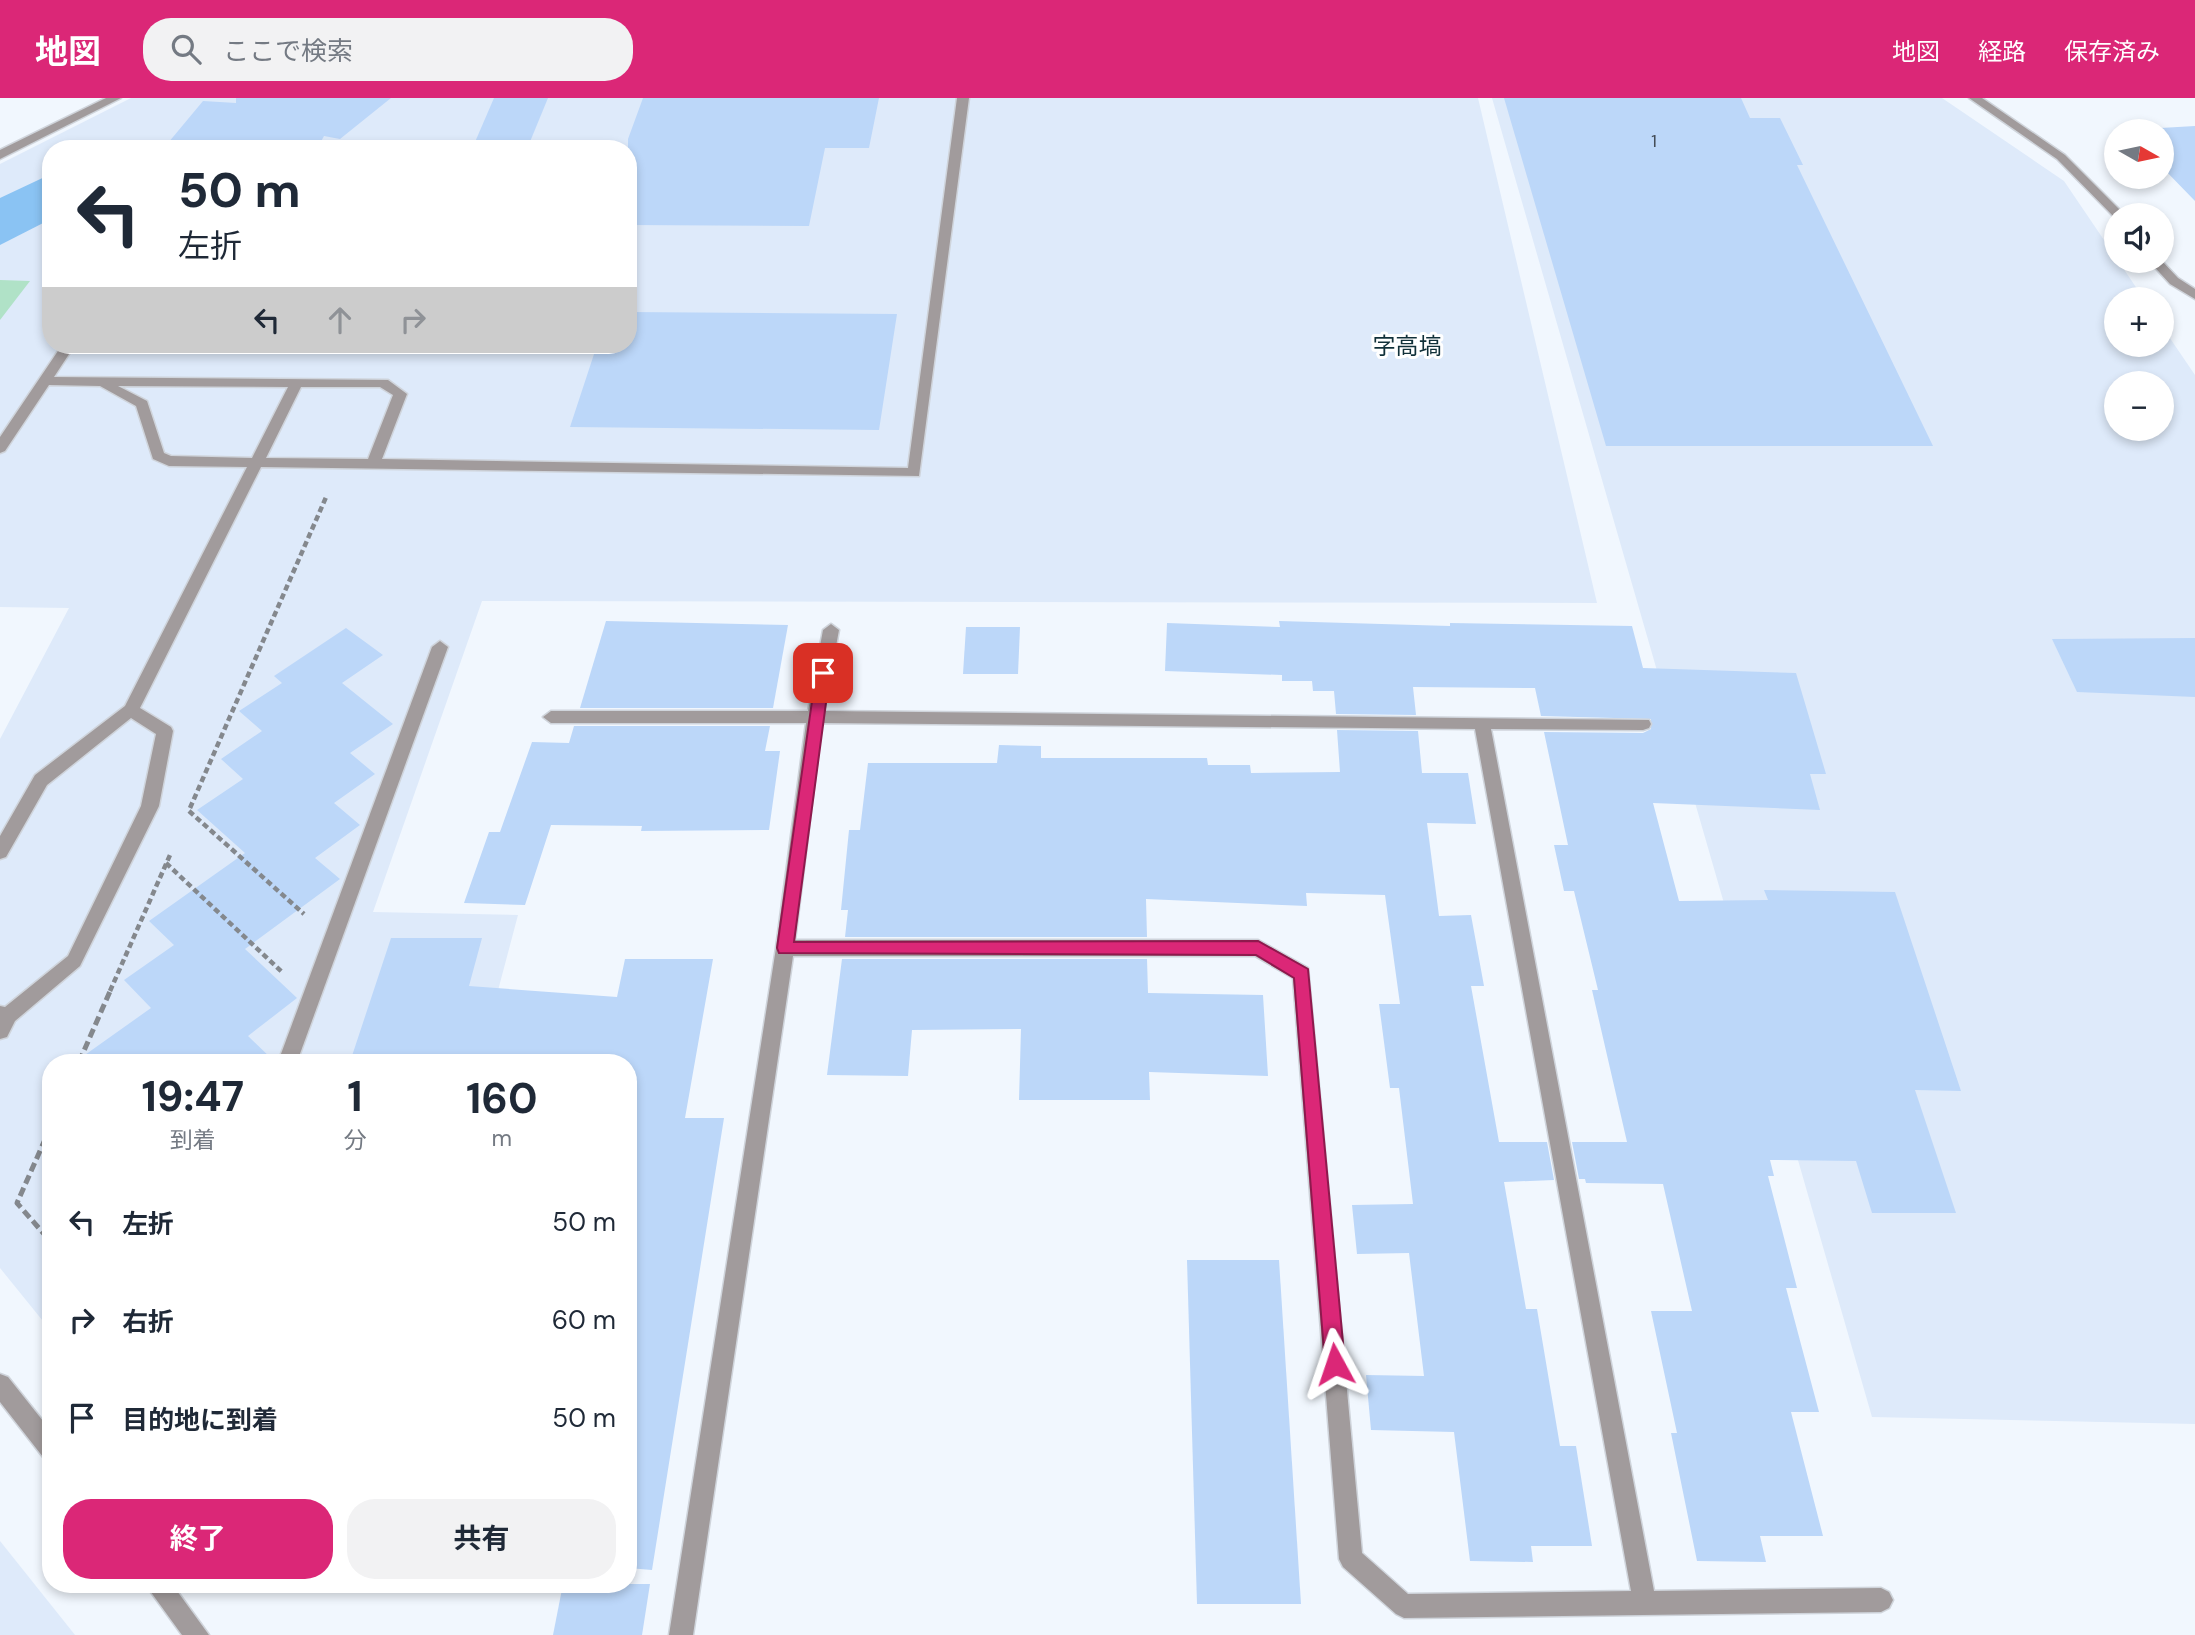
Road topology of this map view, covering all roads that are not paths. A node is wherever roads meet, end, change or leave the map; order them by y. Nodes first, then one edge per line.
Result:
1 (115, 98) edge
2 (963, 98) edge
3 (1975, 98) edge
4 (0, 155) edge
5 (2107, 203) edge
6 (2166, 273) edge
7 (2195, 295) edge
8 (62, 354) edge
9 (45, 381) junction
10 (99, 381) junction
11 (297, 382) junction
12 (0, 448) edge
13 (257, 462) junction
14 (373, 464) junction
15 (831, 630) dead end
16 (440, 647) dead end
17 (131, 710) junction
18 (551, 717) dead end
19 (815, 717) junction
20 (1482, 723) junction
21 (1643, 724) dead end
22 (0, 852) edge
23 (785, 948) junction
24 (3, 1020) edge
25 (290, 1054) edge
26 (0, 1385) edge
27 (42, 1439) edge
28 (164, 1593) edge
29 (1881, 1600) dead end
30 (1644, 1601) junction
31 (197, 1635) edge
32 (681, 1635) edge

1 - 4 street
2 - 14 street
3 - 5 street
6 - 7 street
8 - 9 street
9 - 10 street
9 - 12 street
10 - 11 street
10 - 13 street
11 - 13 street
11 - 14 street
13 - 14 street
13 - 17 street
15 - 19 street
16 - 25 street
17 - 22 street
17 - 24 street
18 - 19 street
19 - 20 street
19 - 23 street
20 - 21 street
20 - 30 street
23 - 30 street
23 - 32 street
26 - 27 street
28 - 31 street
29 - 30 street

